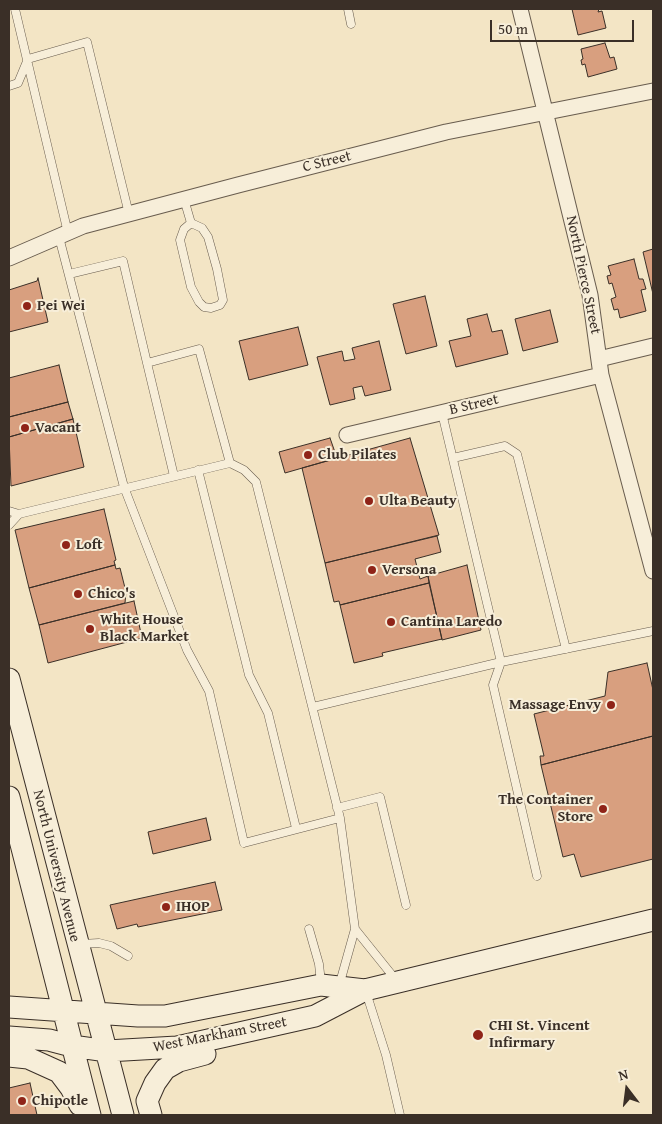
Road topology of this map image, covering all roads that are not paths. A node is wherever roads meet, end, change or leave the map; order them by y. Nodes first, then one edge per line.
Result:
1 (15, 9) edge
2 (348, 9) edge
3 (520, 9) edge
4 (351, 24) dead end
5 (28, 60) junction
6 (9, 86) edge
7 (653, 91) edge
8 (546, 112) junction
9 (184, 199) junction
10 (129, 214) junction
11 (191, 223) junction
12 (64, 235) junction
13 (9, 258) edge
14 (69, 274) junction
15 (653, 346) edge
16 (599, 358) junction
17 (147, 363) junction
18 (601, 375) junction
19 (442, 413) junction
20 (348, 434) dead end
21 (452, 458) junction
22 (230, 463) junction
23 (198, 470) junction
24 (174, 476) junction
25 (124, 487) junction
26 (9, 511) edge
27 (19, 514) junction
28 (9, 526) edge
29 (653, 571) edge
30 (653, 631) edge
31 (566, 650) junction
32 (502, 662) junction
33 (9, 679) edge
34 (313, 707) junction
35 (9, 797) edge
36 (337, 808) junction
37 (340, 818) junction
38 (296, 828) junction
39 (537, 876) dead end
40 (406, 905) dead end
41 (653, 920) edge
42 (309, 929) dead end
43 (355, 929) junction
44 (76, 944) junction
45 (128, 956) dead end
46 (397, 982) junction
47 (330, 986) junction
48 (365, 990) junction
49 (9, 1007) edge
50 (62, 1011) junction
51 (96, 1014) junction
52 (315, 1016) junction
53 (9, 1037) edge
54 (72, 1046) junction
55 (107, 1051) junction
56 (9, 1056) edge
57 (85, 1115) edge
58 (90, 1115) edge
59 (122, 1115) edge
60 (151, 1115) edge
61 (400, 1115) edge

1 - 5 lane
2 - 4 lane
3 - 8 street, North Pierce Street
5 - 6 lane
5 - 10 lane
5 - 12 lane
7 - 8 street, C Street
8 - 9 street, C Street
8 - 16 street, North Pierce Street
9 - 10 street, C Street
9 - 11 lane
10 - 12 street, C Street
11 - 11 lane
12 - 13 street, C Street
12 - 14 lane
14 - 17 lane
14 - 25 lane
15 - 16 street
16 - 18 street, North Pierce Street
17 - 22 lane
17 - 24 lane
18 - 19 street, B Street
18 - 29 street, North Pierce Street
19 - 20 street, B Street
19 - 21 lane
21 - 31 lane
21 - 32 lane
22 - 23 lane
22 - 34 lane
23 - 24 lane
23 - 38 lane
24 - 25 lane
25 - 27 lane
25 - 38 lane
26 - 27 lane
27 - 28 lane
30 - 31 lane
31 - 32 lane
32 - 34 lane
32 - 39 lane
33 - 44 main road, North University Avenue
34 - 36 lane
35 - 50 main road, North University Avenue
36 - 37 lane
36 - 40 lane
37 - 38 lane
37 - 43 lane
41 - 46 main road, West Markham Street
42 - 47 lane
43 - 46 lane
43 - 47 lane
44 - 45 lane
44 - 51 main road, North University Avenue
46 - 48 main road, West Markham Street
47 - 48 main road, West Markham Street
47 - 51 main road, West Markham Street
48 - 52 main road, West Markham Street
48 - 61 lane
49 - 50 main road, West Markham Street
50 - 51 main road, West Markham Street
50 - 54 main road, North University Avenue
51 - 55 main road, North University Avenue
52 - 55 main road, West Markham Street
52 - 60 main road
53 - 54 main road, West Markham Street
54 - 55 main road, West Markham Street
54 - 58 main road, North University Avenue
55 - 59 main road, North University Avenue
56 - 57 main road

